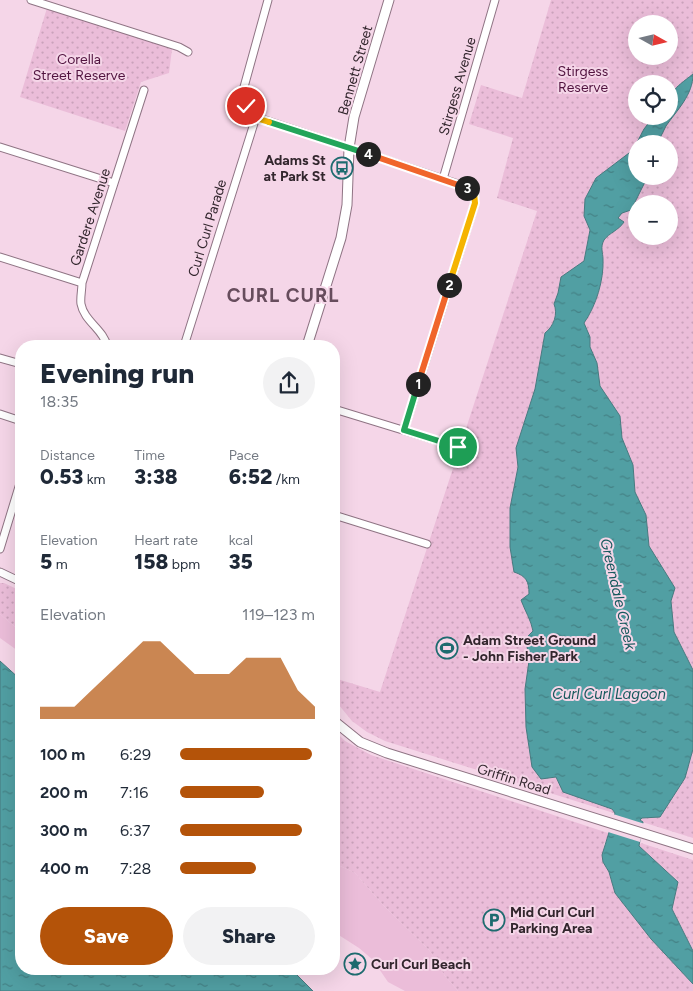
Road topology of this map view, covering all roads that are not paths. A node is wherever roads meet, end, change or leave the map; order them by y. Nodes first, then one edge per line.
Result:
1 (31, 0) edge
2 (268, 0) edge
3 (389, 0) edge
4 (495, 0) edge
5 (188, 52) dead end
6 (144, 90) dead end
7 (256, 118) junction
8 (0, 147) edge
9 (349, 148) junction
10 (443, 179) junction
11 (114, 183) junction
12 (0, 257) edge
13 (82, 284) junction
14 (106, 340) edge
15 (186, 340) edge
16 (309, 340) edge
17 (0, 358) edge
18 (15, 362) edge
19 (340, 411) edge
20 (0, 414) edge
21 (15, 419) edge
22 (404, 430) junction
23 (458, 447) dead end
24 (15, 511) edge
25 (340, 517) edge
26 (427, 544) dead end
27 (0, 549) edge
28 (0, 564) edge
29 (0, 571) edge
30 (15, 579) edge
31 (340, 726) edge
32 (693, 849) edge

1 - 5 street
2 - 7 street
3 - 9 main road, Bennett Street
4 - 10 street, Stirgess Avenue
6 - 11 street, Gardere Avenue
7 - 9 street
7 - 15 street, Curl Curl Parade
8 - 11 street
9 - 10 street
9 - 16 main road, Bennett Street
10 - 22 street
11 - 13 street, Gardere Avenue
12 - 13 street
13 - 14 street, Gardere Avenue
17 - 18 street
19 - 22 street
20 - 21 street
22 - 23 street
24 - 27 street
25 - 26 street
28 - 29 street
29 - 30 street
31 - 32 main road, Griffin Road

